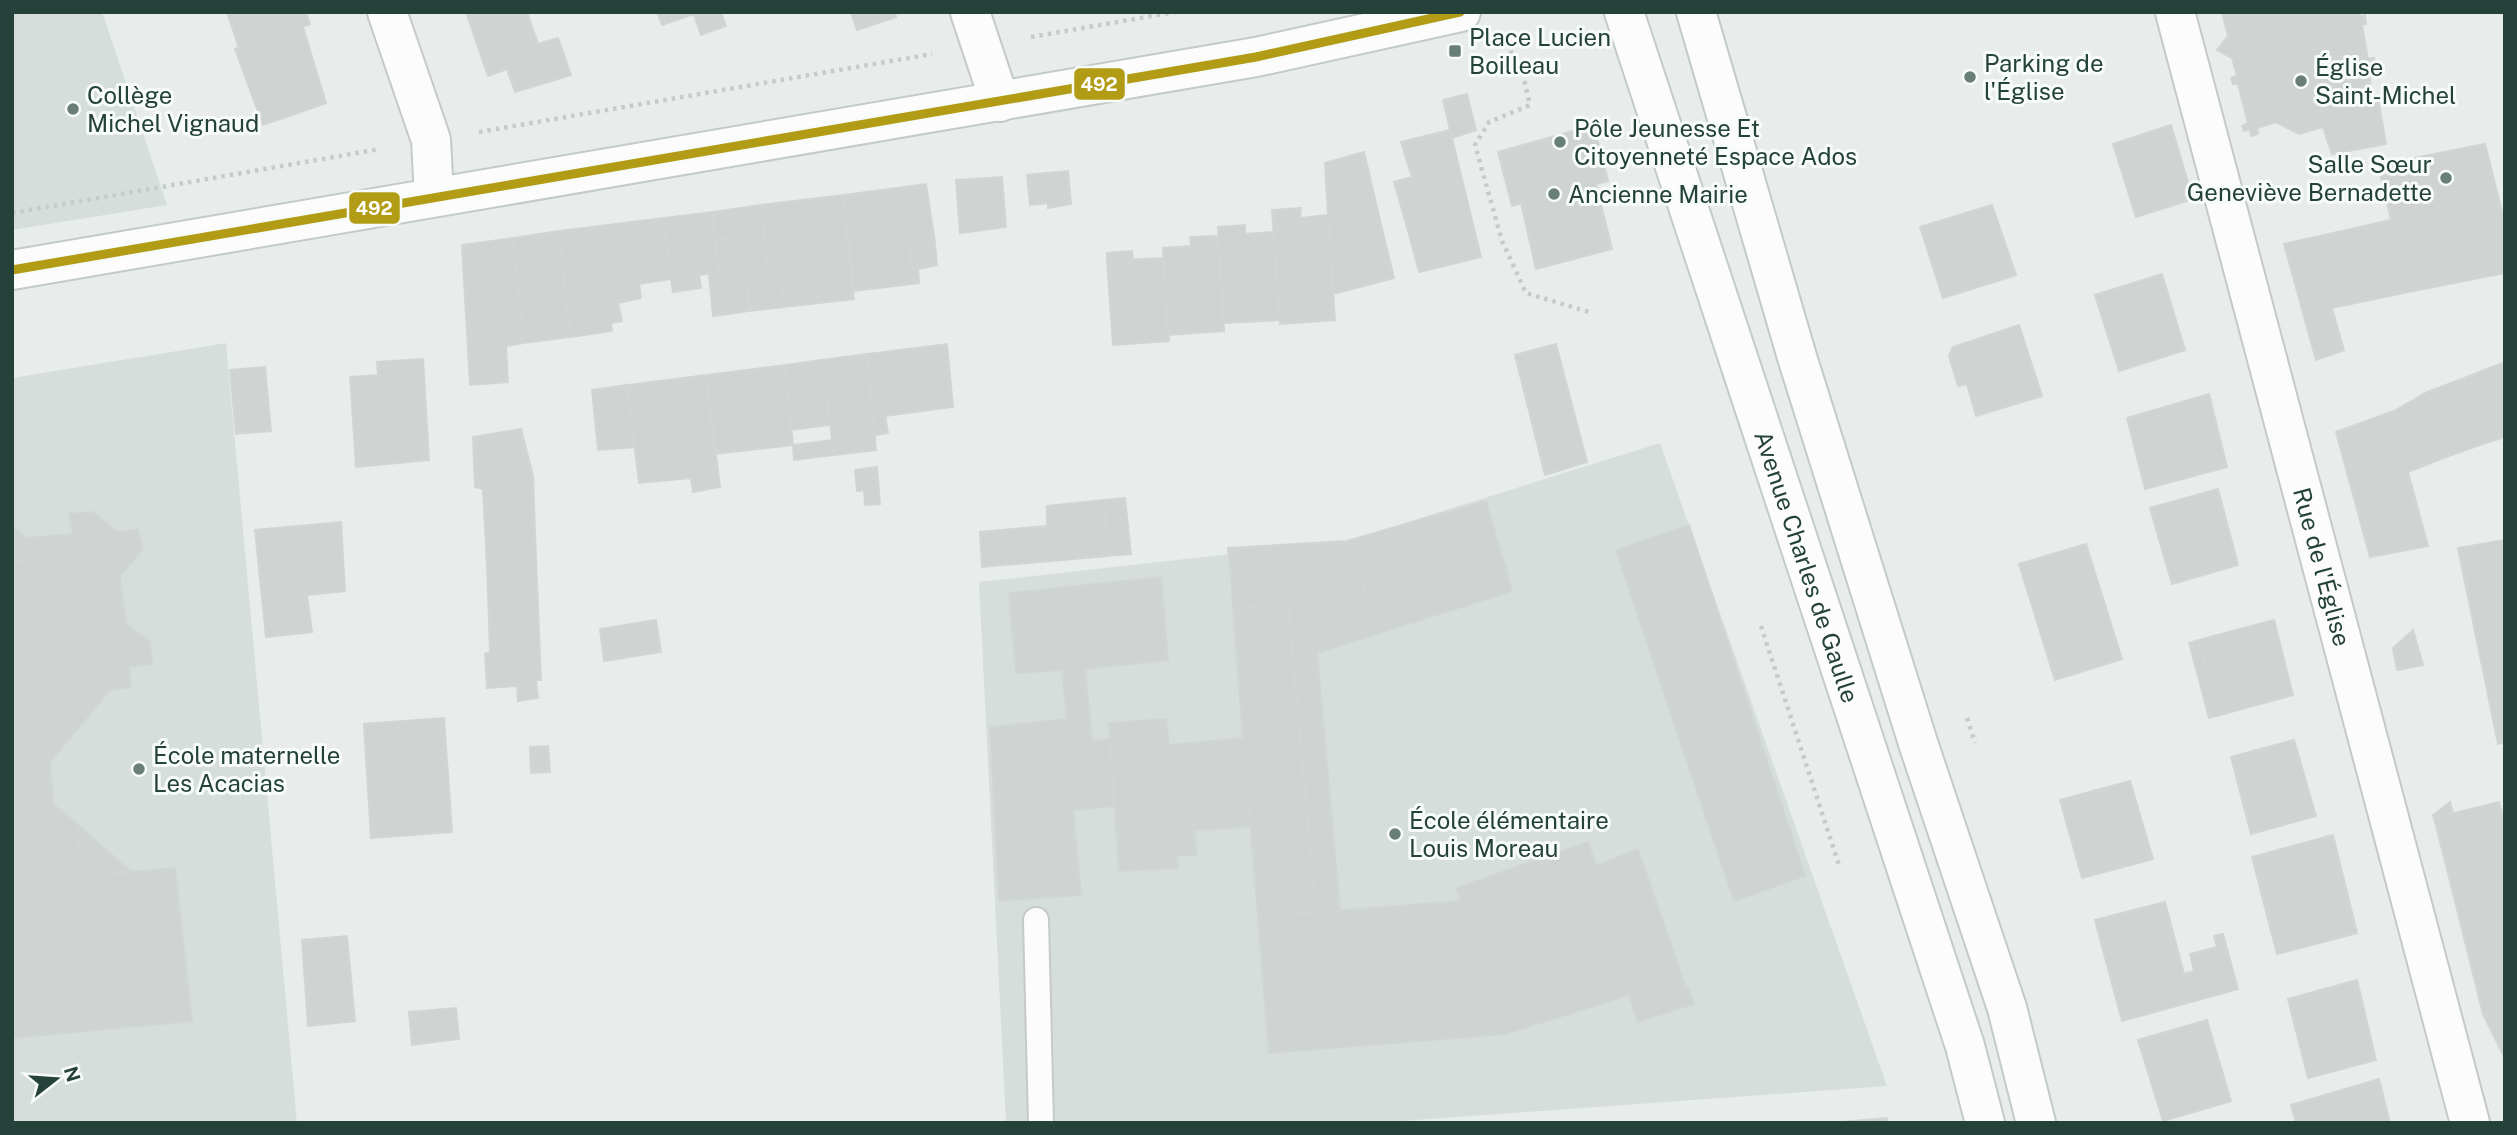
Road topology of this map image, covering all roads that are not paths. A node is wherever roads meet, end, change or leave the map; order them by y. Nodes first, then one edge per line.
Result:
1 (387, 12) edge
2 (1461, 12) edge
3 (1624, 12) edge
4 (1696, 12) edge
5 (2175, 12) edge
6 (976, 29) edge
7 (1000, 102) junction
8 (434, 196) junction
9 (12, 271) edge
10 (1036, 920) dead end
11 (1041, 1123) edge
12 (1986, 1123) edge
13 (2036, 1123) edge
14 (2470, 1123) edge

1 - 8 street
2 - 7 street
3 - 12 street, Avenue Charles de Gaulle
4 - 13 street
5 - 14 street, Rue de l'Église
6 - 7 street
7 - 8 street
8 - 9 street
10 - 11 lane

